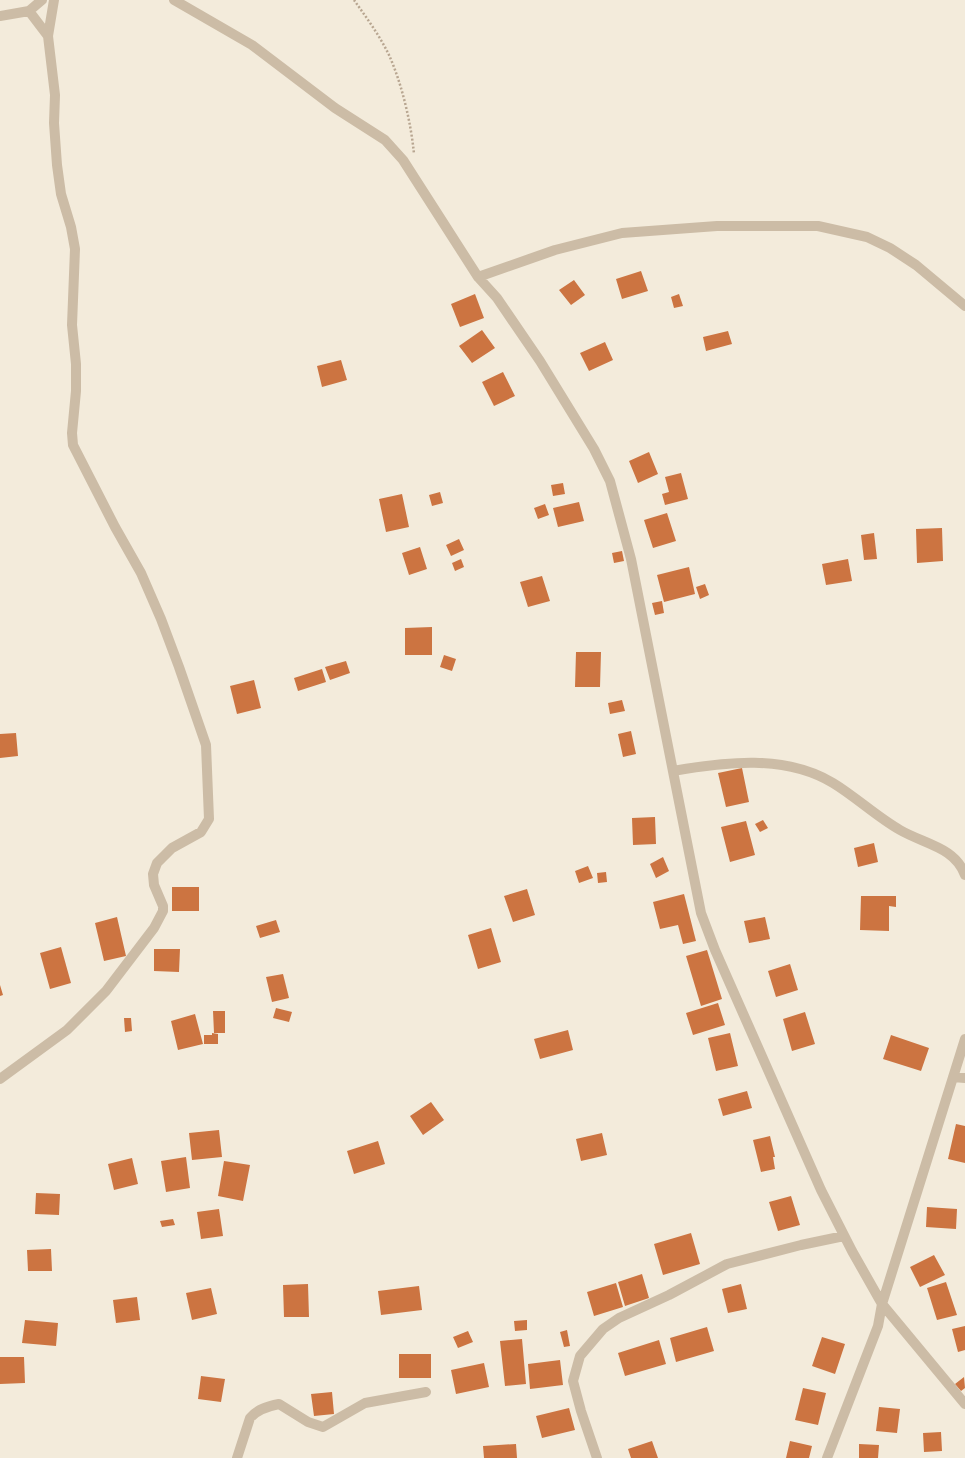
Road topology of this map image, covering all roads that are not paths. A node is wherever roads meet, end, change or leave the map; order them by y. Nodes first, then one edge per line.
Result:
1 (42, 0) edge
2 (54, 0) edge
3 (174, 0) edge
4 (29, 11) junction
5 (0, 16) edge
6 (48, 36) junction
7 (478, 277) junction
8 (965, 306) edge
9 (673, 771) junction
10 (965, 875) edge
11 (965, 1039) edge
12 (954, 1077) junction
13 (965, 1078) edge
14 (0, 1079) edge
15 (844, 1236) junction
16 (882, 1304) junction
17 (426, 1392) dead end
18 (965, 1404) edge
19 (237, 1458) edge
20 (597, 1458) edge
21 (827, 1458) edge

1 - 4 street
2 - 6 street
3 - 7 street
4 - 5 street
4 - 6 street
6 - 14 street
7 - 8 street
7 - 9 street
9 - 10 street
9 - 15 street
11 - 12 street
12 - 13 street
12 - 16 street
15 - 16 street
15 - 20 street
16 - 18 street
16 - 21 street
17 - 19 street

